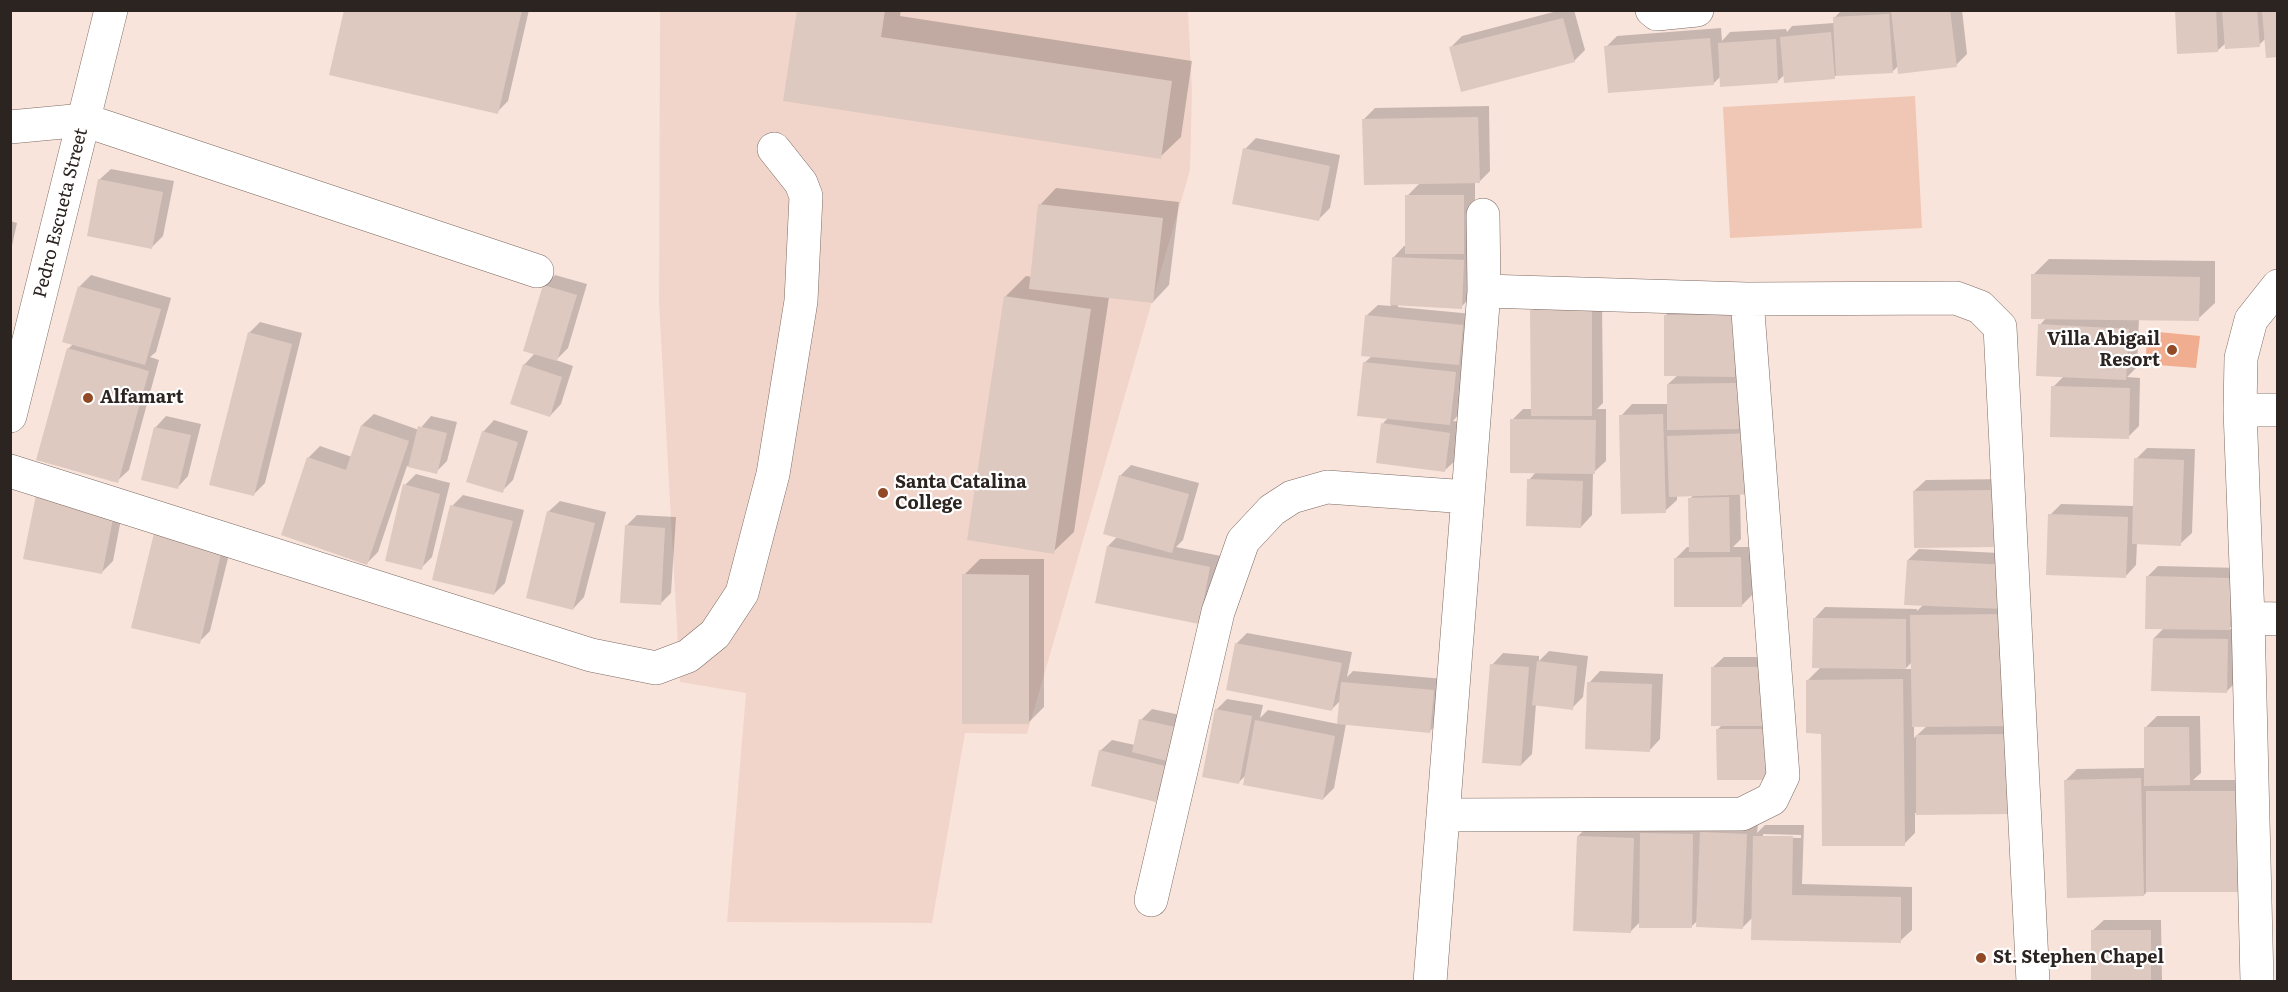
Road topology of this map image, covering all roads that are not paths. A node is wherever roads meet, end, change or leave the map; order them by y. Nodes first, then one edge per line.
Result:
1 (111, 10) edge
2 (1652, 10) edge
3 (1697, 10) edge
4 (84, 120) junction
5 (10, 127) edge
6 (774, 149) dead end
7 (1483, 216) dead end
8 (537, 271) dead end
9 (2277, 286) edge
10 (1484, 291) junction
11 (1747, 299) junction
12 (2240, 410) junction
13 (2277, 410) edge
14 (10, 416) edge
15 (10, 471) edge
16 (1468, 497) junction
17 (2263, 618) edge
18 (1443, 815) junction
19 (2266, 844) edge
20 (1150, 900) dead end
21 (1430, 981) edge
22 (2033, 981) edge
23 (2257, 981) edge

1 - 4 street, Pedro Escueta Street
2 - 3 street
4 - 5 street
4 - 8 street
4 - 14 street, Pedro Escueta Street
6 - 15 street
7 - 10 street
9 - 12 street
10 - 11 street
10 - 16 street
11 - 18 street
11 - 22 street
12 - 13 street
12 - 17 street
16 - 18 street
16 - 20 street
17 - 19 street
18 - 21 street
19 - 23 street

